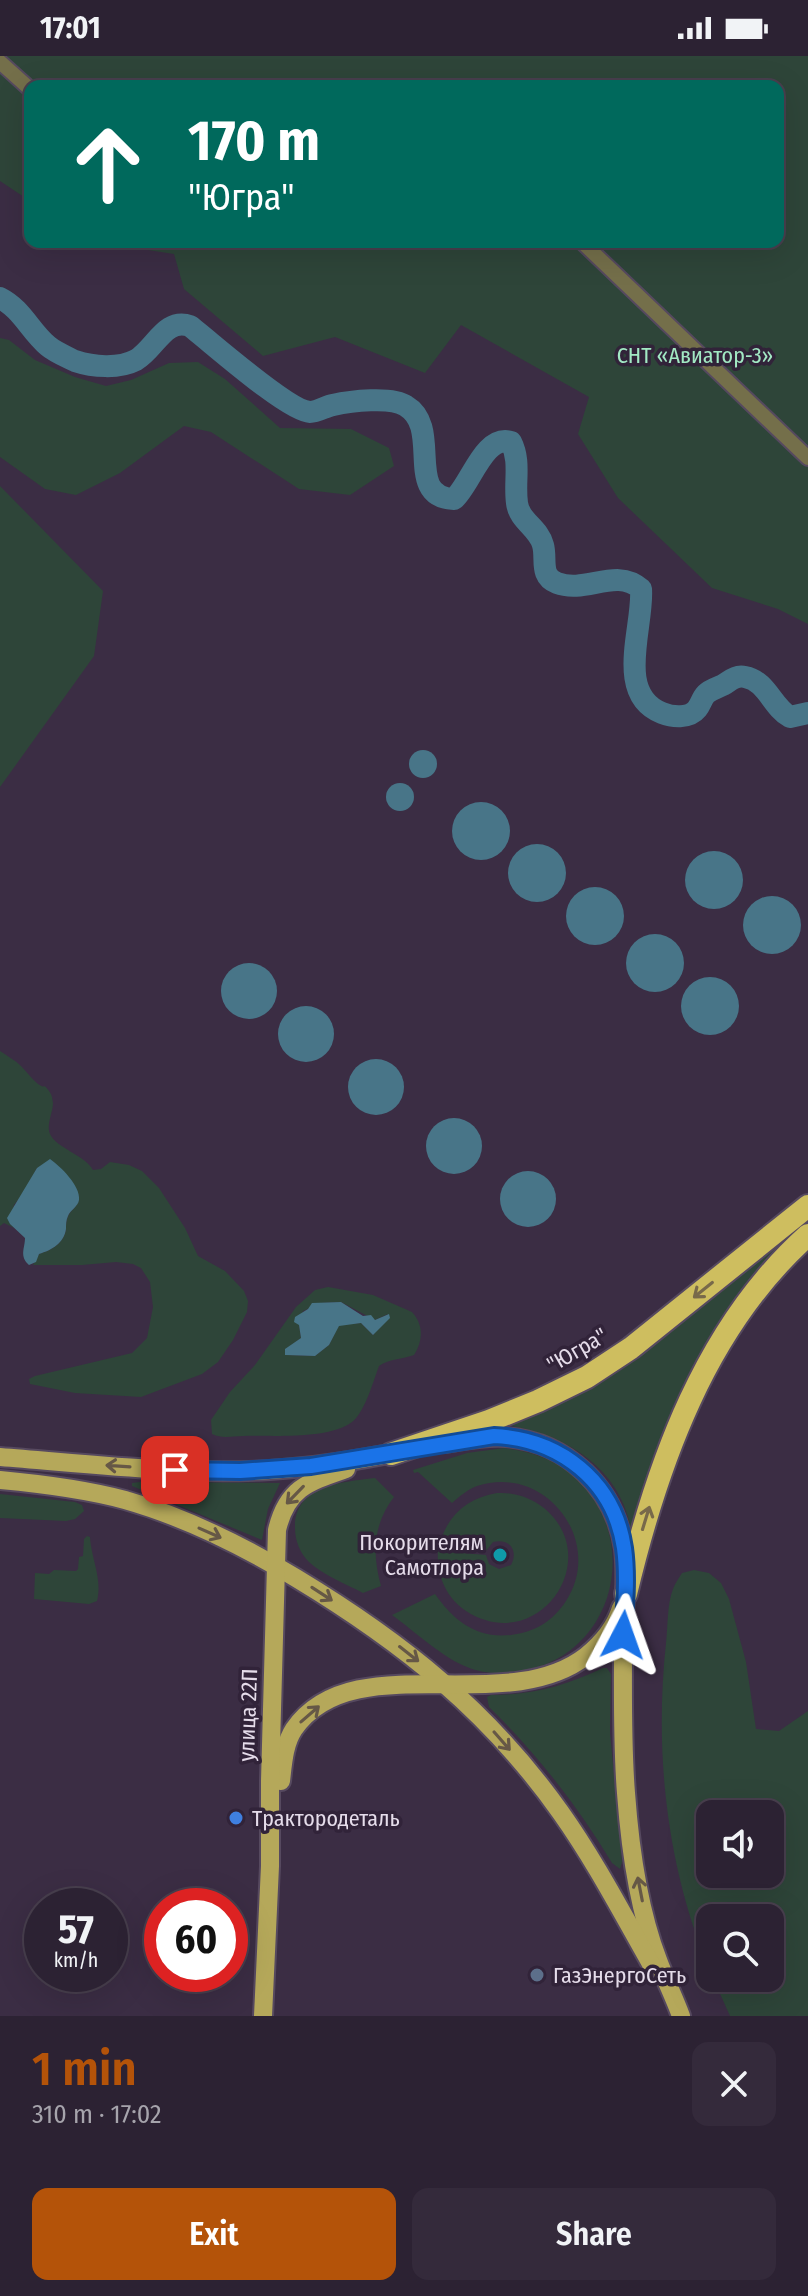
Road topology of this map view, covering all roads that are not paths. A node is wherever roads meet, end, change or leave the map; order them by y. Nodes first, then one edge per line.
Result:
1 (0, 62) edge
2 (24, 84) edge
3 (588, 248) edge
4 (808, 458) edge
5 (808, 1206) edge
6 (808, 1235) edge
7 (391, 1454) junction
8 (0, 1457) edge
9 (0, 1480) edge
10 (276, 1566) junction
11 (626, 1594) junction
12 (448, 1685) junction
13 (270, 1866) junction
14 (263, 2016) edge
15 (680, 2016) edge

1 - 2 street
3 - 4 street
5 -> 7 highway, "Югра"
11 -> 6 highway
7 -> 8 main road
7 -> 10 main road, улица 22П
7 - 11 main road
9 -> 10 main road
10 -> 12 main road
10 - 13 main road, улица 22П
11 - 12 main road, улица 22П
15 -> 11 main road
13 -> 12 main road, улица 22П
12 -> 15 main road
13 - 14 main road, улица 22П

